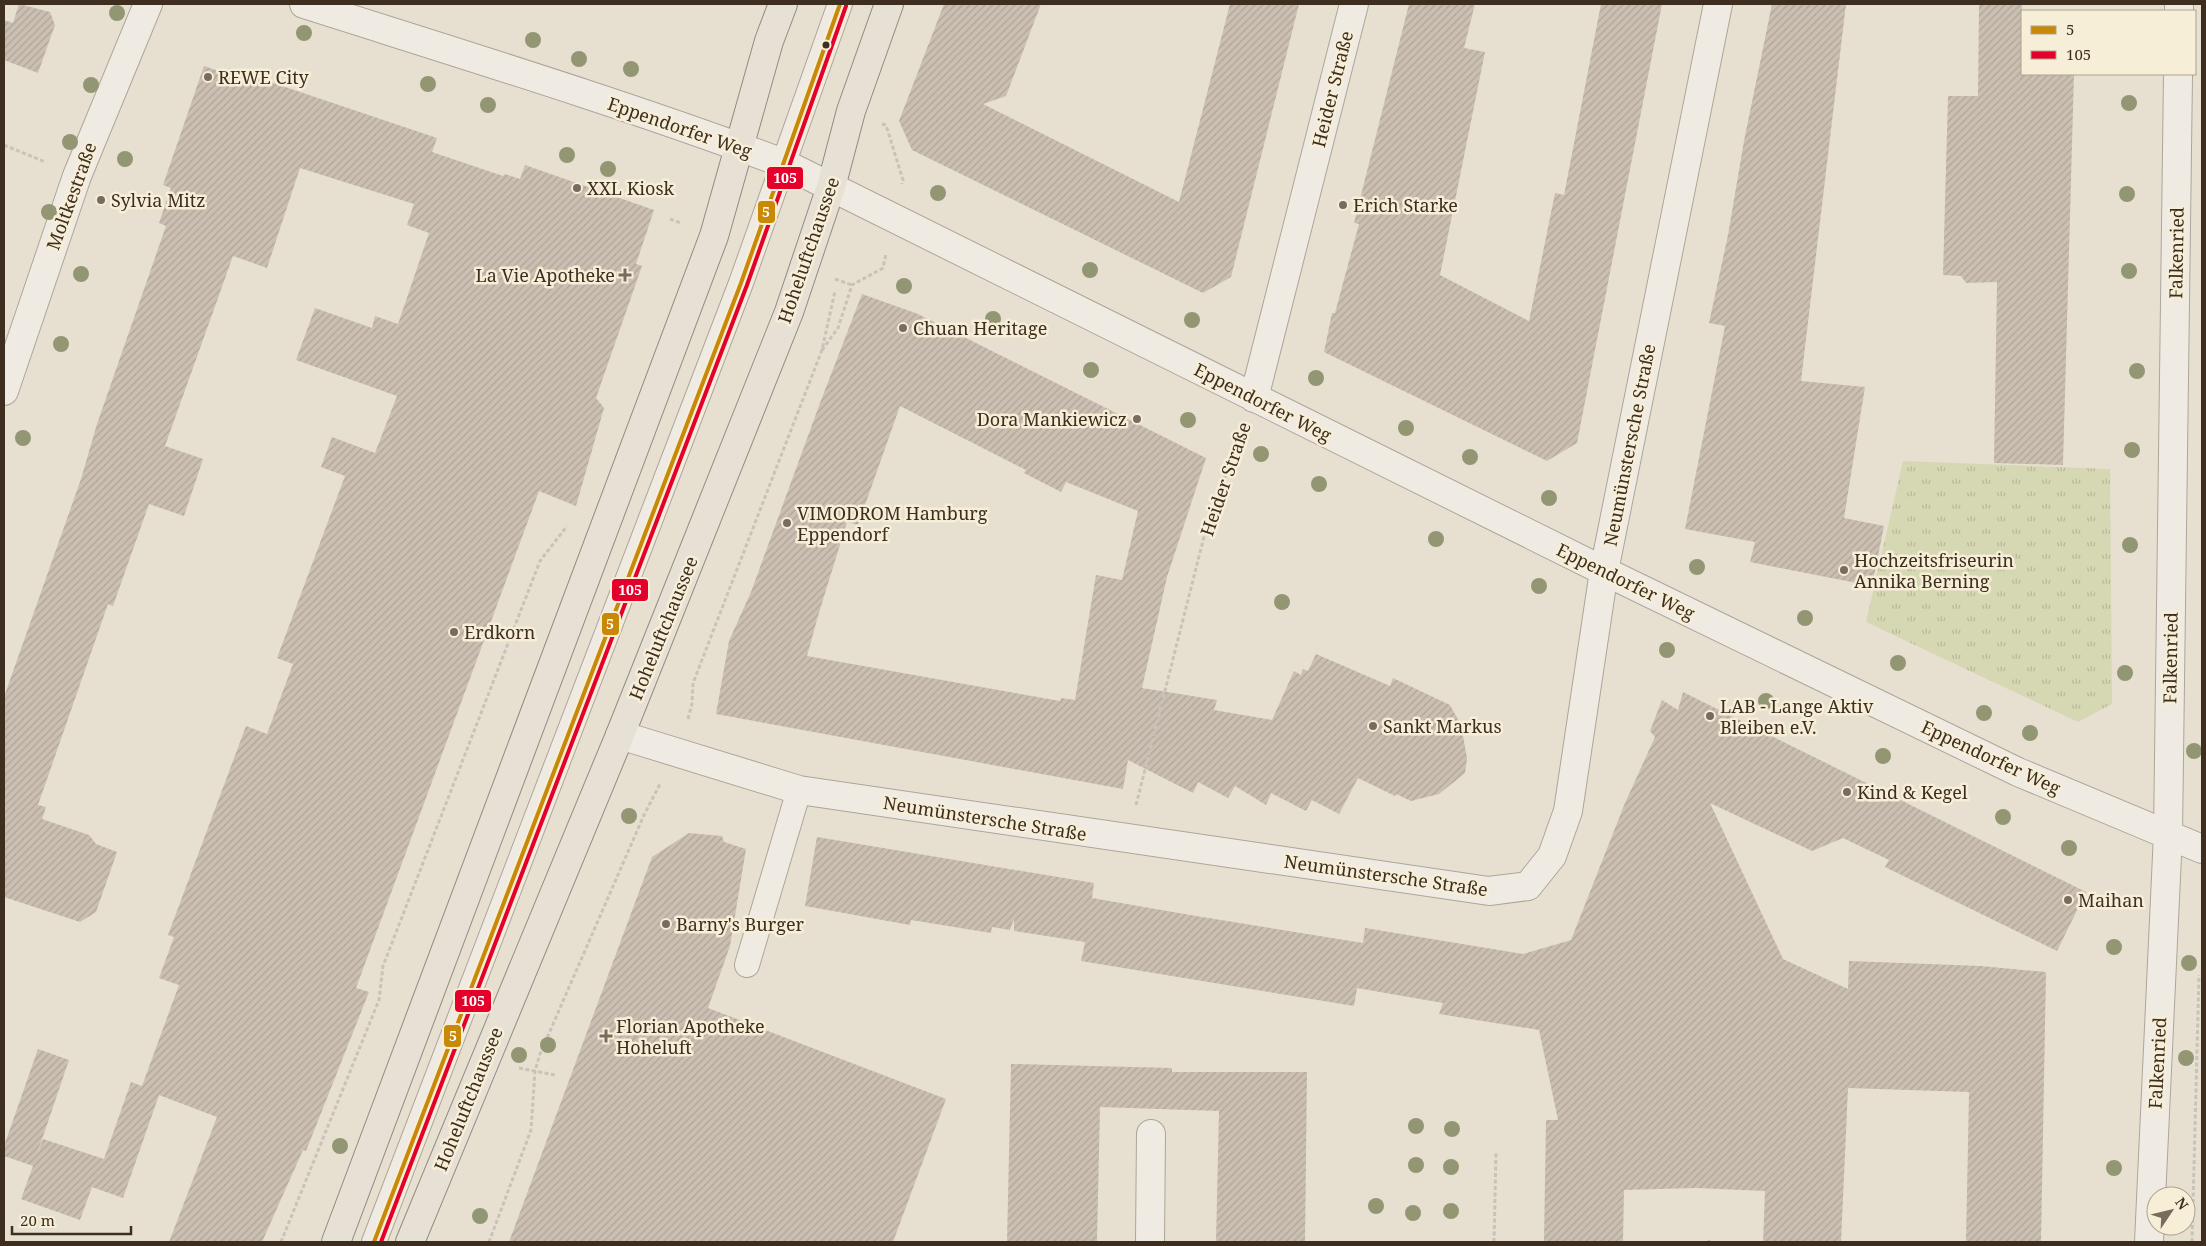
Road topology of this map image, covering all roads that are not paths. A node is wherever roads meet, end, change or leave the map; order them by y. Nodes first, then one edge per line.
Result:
1 (148, 4) edge
2 (304, 4) edge
3 (783, 4) edge
4 (840, 4) edge
5 (889, 4) edge
6 (1354, 4) edge
7 (1718, 4) edge
8 (2178, 75) edge
9 (739, 147) junction
10 (783, 163) junction
11 (831, 187) junction
12 (4, 391) edge
13 (1254, 398) junction
14 (1604, 571) junction
15 (620, 735) junction
16 (799, 790) junction
17 (2168, 834) junction
18 (2202, 849) edge
19 (747, 964) dead end
20 (1151, 1134) dead end
21 (336, 1242) edge
22 (374, 1242) edge
23 (410, 1242) edge
24 (1150, 1242) edge
25 (2149, 1242) edge

1 - 12 street, Moltkestraße
2 - 9 street, Eppendorfer Weg
3 - 9 main road
4 - 10 lane
5 - 11 main road, Hoheluftchaussee
6 - 13 street, Heider Straße
7 - 14 street, Neumünstersche Straße
8 - 17 street, Falkenried
9 - 10 street, Eppendorfer Weg
9 - 21 main road
10 - 11 street, Eppendorfer Weg
10 - 22 lane
11 - 13 street, Eppendorfer Weg
11 - 15 main road, Hoheluftchaussee
13 - 14 street, Eppendorfer Weg
14 - 16 street, Neumünstersche Straße
14 - 17 street, Eppendorfer Weg
15 - 16 street, Neumünstersche Straße
15 - 23 main road, Hoheluftchaussee
16 - 19 lane
17 - 18 street, Eppendorfer Weg
17 - 25 street, Falkenried
20 - 24 street

